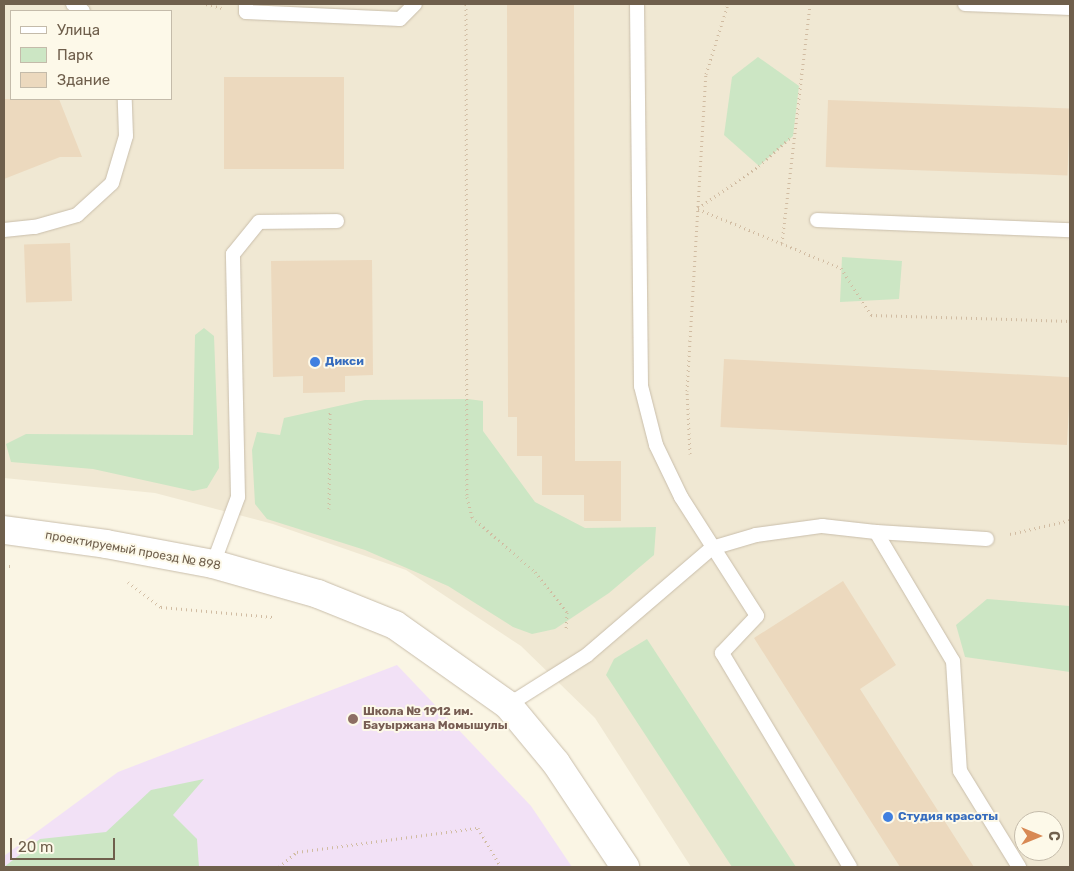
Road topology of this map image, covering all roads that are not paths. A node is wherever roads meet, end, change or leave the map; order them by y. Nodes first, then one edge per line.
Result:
1 (246, 4) edge
2 (415, 4) edge
3 (636, 4) edge
4 (964, 4) edge
5 (1070, 8) edge
6 (125, 100) edge
7 (817, 220) dead end
8 (337, 221) dead end
9 (4, 230) edge
10 (1070, 230) edge
11 (4, 530) edge
12 (876, 532) junction
13 (987, 539) road end
14 (712, 548) junction
15 (213, 564) junction
16 (508, 705) junction
17 (625, 867) edge
18 (850, 867) edge
19 (1019, 867) edge

1 - 2 lane
3 - 14 lane
4 - 5 lane
6 - 9 lane
7 - 10 lane
8 - 15 lane
11 - 15 main road, проектируемый проезд № 898
12 - 13 lane
12 - 14 lane
12 - 19 lane
14 - 16 lane
14 - 18 lane
15 - 16 main road, проектируемый проезд № 898
16 - 17 main road, проектируемый проезд № 898

